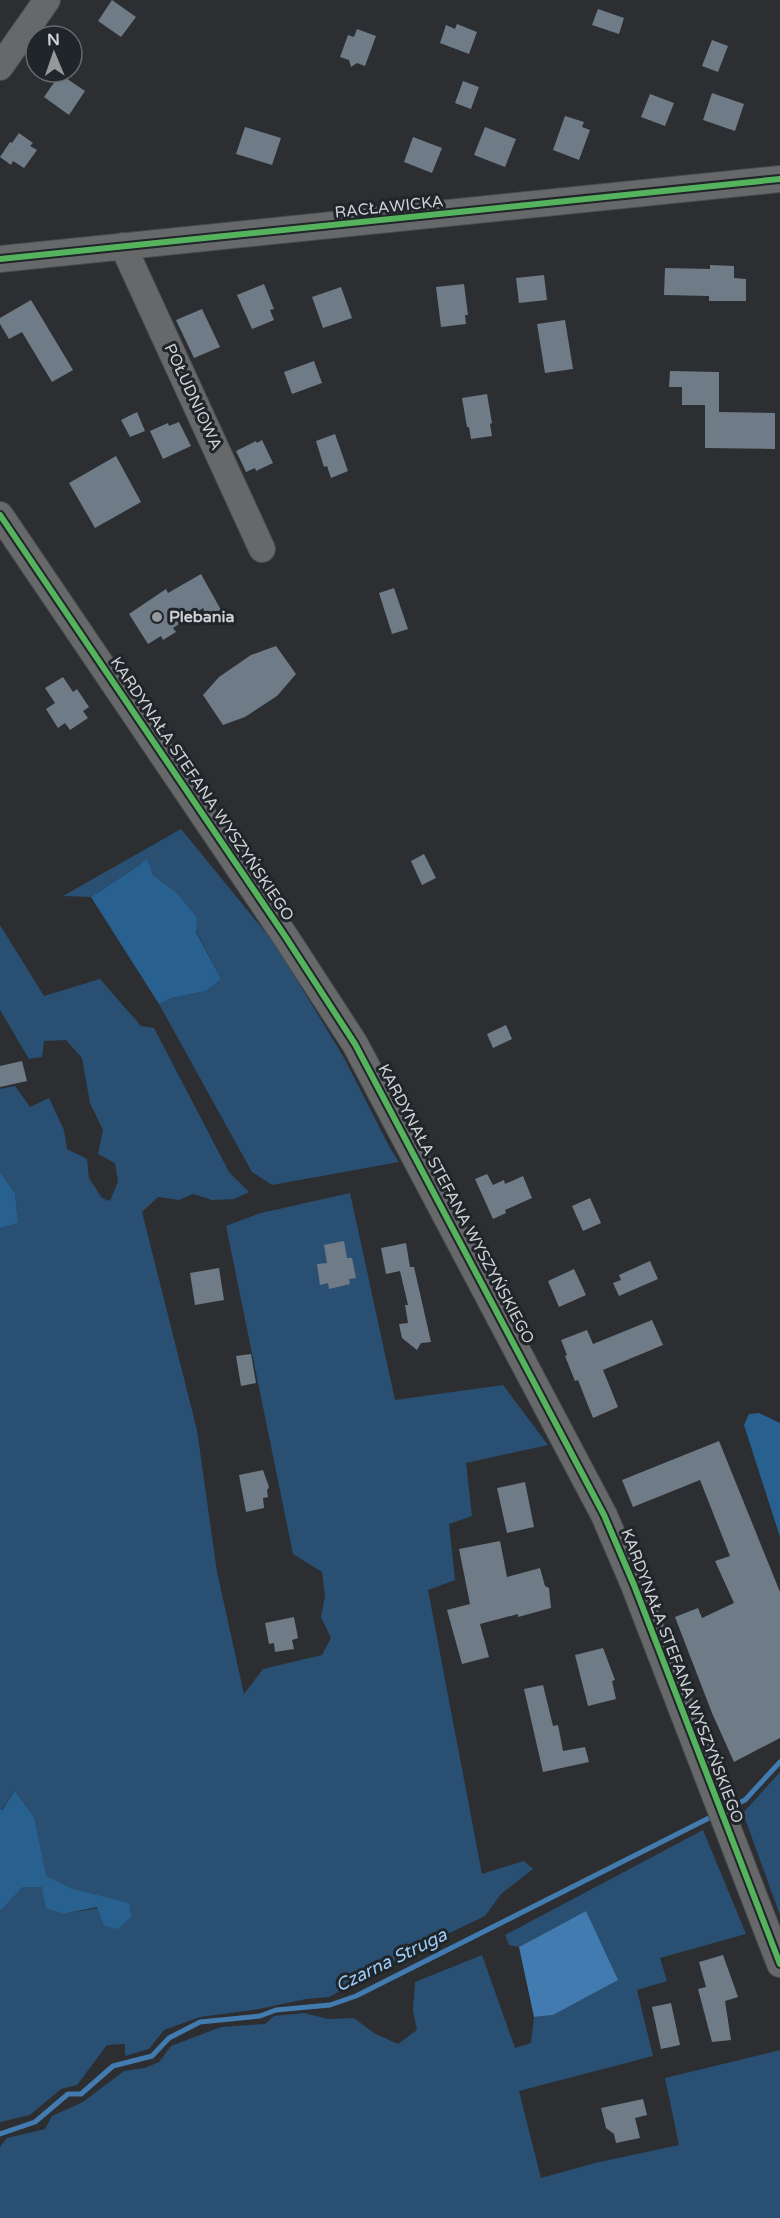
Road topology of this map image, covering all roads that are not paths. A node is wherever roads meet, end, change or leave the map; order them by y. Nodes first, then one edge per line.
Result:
1 (47, 0) edge
2 (0, 67) edge
3 (780, 179) edge
4 (123, 246) junction
5 (0, 260) edge
6 (0, 515) edge
7 (262, 549) dead end
8 (780, 1964) edge

1 - 2 street
3 - 4 street, RACŁAWICKA
4 - 5 street, RACŁAWICKA
4 - 7 street, POŁUDNIOWA
6 - 8 street, KARDYNAŁA STEFANA WYSZYŃSKIEGO

